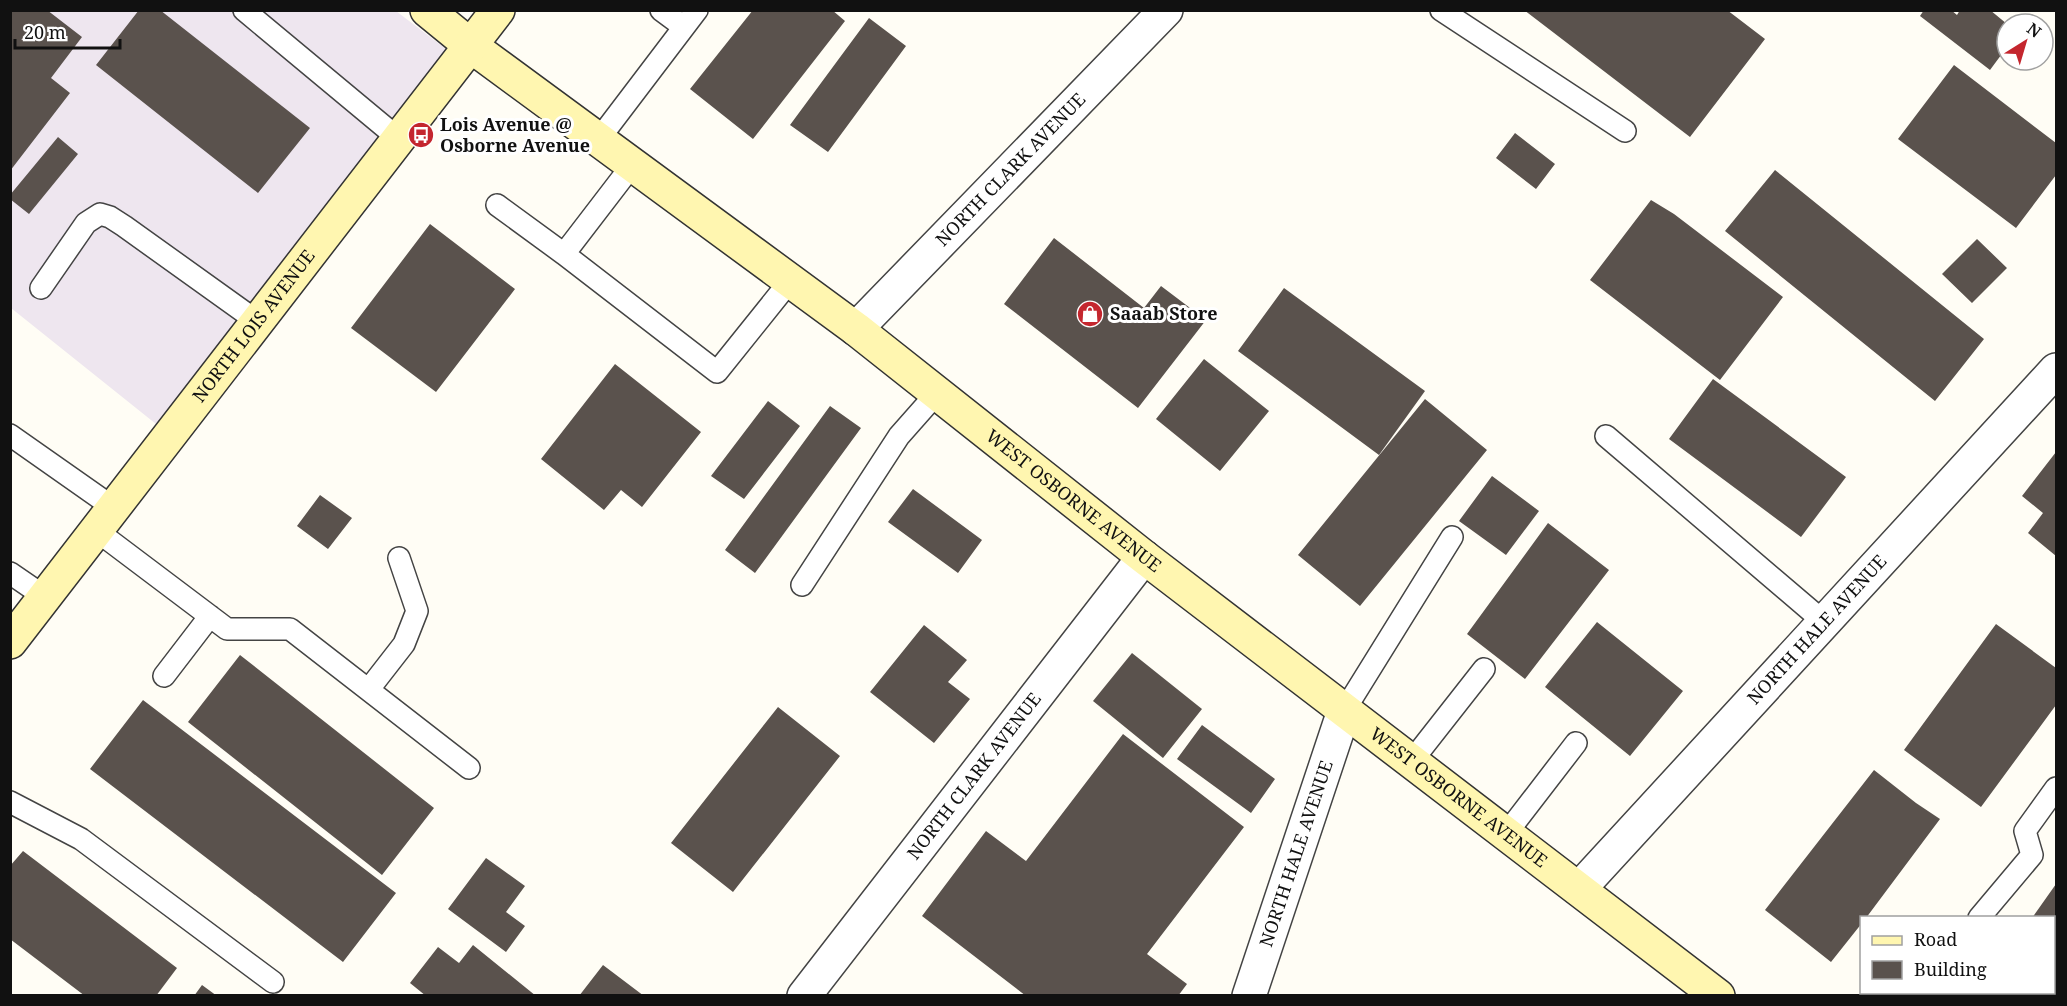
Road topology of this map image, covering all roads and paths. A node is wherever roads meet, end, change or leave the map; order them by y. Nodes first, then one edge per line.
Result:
1 (244, 10) edge
2 (427, 10) edge
3 (498, 10) edge
4 (661, 10) edge
5 (697, 10) edge
6 (1166, 10) edge
7 (1441, 10) edge
8 (684, 27) junction
9 (471, 46) junction
10 (1625, 131) dead end
11 (399, 139) junction
12 (599, 139) junction
13 (633, 164) junction
14 (497, 205) dead end
15 (564, 254) junction
16 (790, 281) junction
17 (41, 288) dead end
18 (258, 322) junction
19 (856, 329) junction
20 (2056, 370) edge
21 (937, 393) junction
22 (10, 435) edge
23 (1606, 436) dead end
24 (105, 519) junction
25 (1452, 537) dead end
26 (1144, 557) junction
27 (399, 558) dead end
28 (10, 573) edge
29 (802, 585) dead end
30 (45, 597) junction
31 (210, 616) junction
32 (1824, 622) junction
33 (10, 642) edge
34 (1484, 669) dead end
35 (164, 676) dead end
36 (369, 689) junction
37 (1344, 711) junction
38 (1576, 743) dead end
39 (1411, 762) junction
40 (469, 768) dead end
41 (2056, 788) edge
42 (10, 802) edge
43 (1506, 834) junction
44 (1579, 890) junction
45 (1981, 916) edge
46 (273, 982) dead end
47 (804, 996) edge
48 (1249, 996) edge
49 (1718, 996) edge

1 - 11 lane
2 - 9 street, WEST OSBORNE AVENUE
3 - 9 street, NORTH LOIS AVENUE
4 - 8 lane
5 - 8 lane
6 - 19 street, NORTH CLARK AVENUE
7 - 10 lane
8 - 12 lane
9 - 11 street, NORTH LOIS AVENUE
9 - 12 street, WEST OSBORNE AVENUE
11 - 18 street, NORTH LOIS AVENUE
12 - 13 street, WEST OSBORNE AVENUE
13 - 15 lane
13 - 16 street, WEST OSBORNE AVENUE
14 - 15 lane
15 - 16 lane
16 - 19 street, WEST OSBORNE AVENUE
17 - 18 lane
18 - 24 street, NORTH LOIS AVENUE
19 - 21 street, WEST OSBORNE AVENUE
20 - 32 street, NORTH HALE AVENUE
21 - 26 street, WEST OSBORNE AVENUE
21 - 29 lane
22 - 24 lane
23 - 32 lane
24 - 30 street, NORTH LOIS AVENUE
24 - 31 lane
25 - 37 lane
26 - 37 street, WEST OSBORNE AVENUE
26 - 47 street, NORTH CLARK AVENUE
27 - 36 lane
28 - 30 lane
30 - 33 street, NORTH LOIS AVENUE
31 - 35 lane
31 - 36 lane
32 - 44 street, NORTH HALE AVENUE
34 - 39 lane
36 - 40 lane
37 - 39 street, WEST OSBORNE AVENUE
37 - 48 street, NORTH HALE AVENUE
38 - 43 lane
39 - 43 street, WEST OSBORNE AVENUE
41 - 45 lane
42 - 46 lane
43 - 44 street, WEST OSBORNE AVENUE
44 - 49 street, WEST OSBORNE AVENUE

